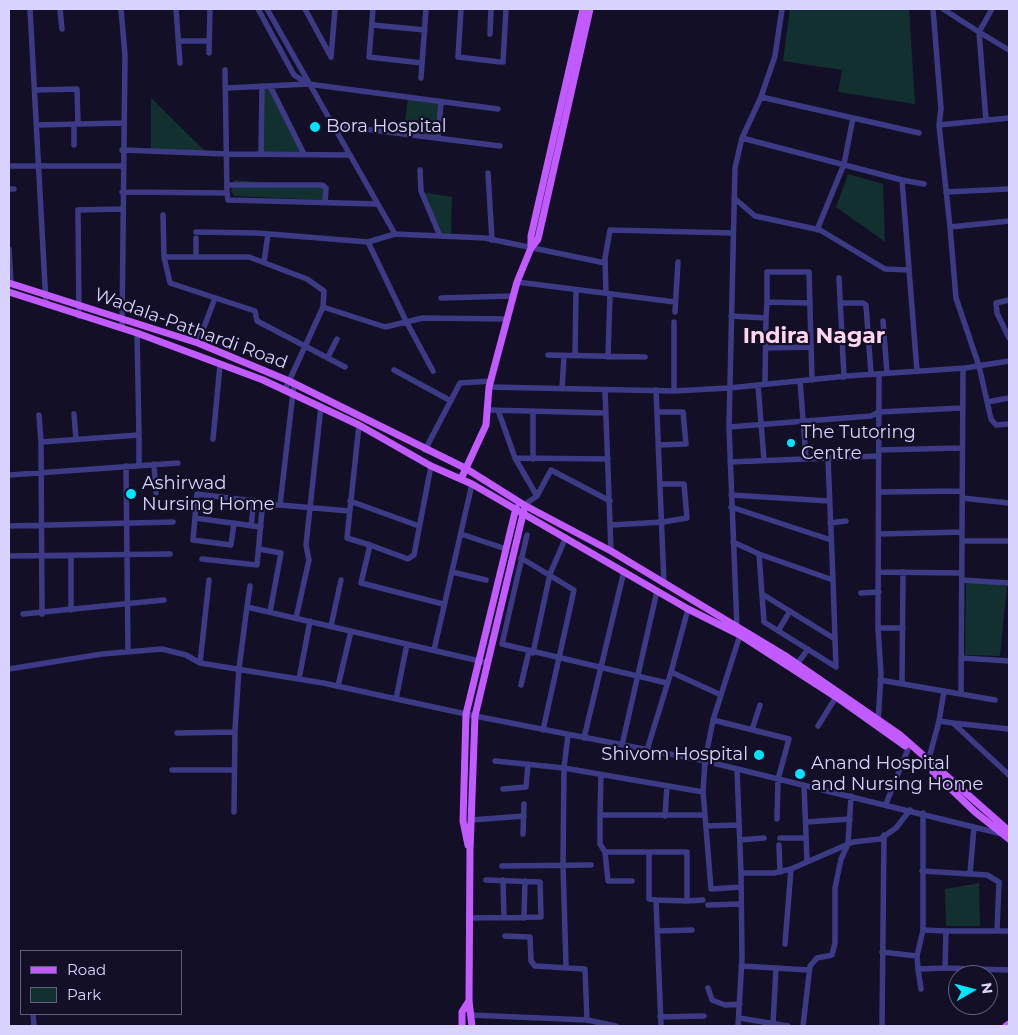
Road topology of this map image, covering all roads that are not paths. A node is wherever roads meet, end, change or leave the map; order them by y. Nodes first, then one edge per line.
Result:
1 (30, 9) edge
2 (60, 9) edge
3 (121, 9) edge
4 (176, 9) edge
5 (210, 9) edge
6 (258, 9) edge
7 (267, 9) edge
8 (305, 9) edge
9 (335, 9) edge
10 (373, 9) edge
11 (426, 9) edge
12 (462, 9) edge
13 (491, 9) edge
14 (506, 9) edge
15 (583, 9) edge
16 (590, 9) edge
17 (782, 9) edge
18 (934, 9) edge
19 (943, 9) edge
20 (992, 9) edge
21 (372, 25) junction
22 (62, 29) dead end
23 (425, 30) junction
24 (979, 32) junction
25 (490, 34) dead end
26 (179, 41) junction
27 (209, 41) junction
28 (1009, 50) edge
29 (209, 53) dead end
30 (180, 63) dead end
31 (422, 63) junction
32 (225, 70) dead end
33 (421, 78) dead end
34 (308, 84) junction
35 (262, 86) junction
36 (270, 86) junction
37 (227, 88) junction
38 (35, 90) junction
39 (761, 97) junction
40 (441, 102) junction
41 (498, 109) dead end
42 (853, 118) junction
43 (1009, 118) edge
44 (986, 120) junction
45 (122, 123) junction
46 (76, 124) junction
47 (37, 125) junction
48 (940, 125) junction
49 (332, 126) junction
50 (919, 133) dead end
51 (438, 138) junction
52 (742, 138) junction
53 (74, 145) dead end
54 (500, 146) dead end
55 (122, 150) junction
56 (227, 154) junction
57 (261, 154) junction
58 (304, 154) junction
59 (348, 154) junction
60 (844, 164) junction
61 (9, 166) edge
62 (122, 166) junction
63 (39, 167) junction
64 (420, 170) dead end
65 (488, 173) dead end
66 (902, 180) junction
67 (924, 184) dead end
68 (227, 185) junction
69 (1009, 189) edge
70 (122, 192) junction
71 (946, 192) junction
72 (227, 193) junction
73 (734, 198) junction
74 (326, 202) junction
75 (376, 204) junction
76 (122, 209) junction
77 (163, 215) dead end
78 (1009, 221) edge
79 (950, 227) junction
80 (817, 230) junction
81 (733, 233) junction
82 (268, 234) junction
83 (395, 234) junction
84 (440, 236) junction
85 (492, 240) junction
86 (368, 242) junction
87 (531, 248) junction
88 (9, 249) edge
89 (164, 256) junction
90 (196, 257) junction
91 (264, 262) junction
92 (678, 262) dead end
93 (605, 263) junction
94 (909, 270) junction
95 (839, 278) dead end
96 (517, 282) junction
97 (10, 283) edge
98 (576, 290) junction
99 (9, 292) edge
100 (46, 293) junction
101 (608, 294) junction
102 (514, 296) junction
103 (215, 298) junction
104 (441, 298) dead end
105 (1009, 300) edge
106 (675, 302) junction
107 (767, 302) junction
108 (810, 303) junction
109 (46, 304) junction
110 (840, 304) junction
111 (80, 305) junction
112 (323, 307) junction
113 (675, 312) dead end
114 (80, 316) junction
115 (731, 316) junction
116 (122, 318) junction
117 (766, 318) junction
118 (508, 319) junction
119 (406, 321) junction
120 (884, 321) dead end
121 (674, 322) dead end
122 (122, 328) junction
123 (136, 333) junction
124 (1009, 335) edge
125 (337, 339) dead end
126 (198, 344) junction
127 (306, 345) junction
128 (811, 347) junction
129 (766, 348) junction
130 (548, 355) dead end
131 (564, 356) junction
132 (575, 356) junction
133 (608, 357) junction
134 (328, 358) junction
135 (644, 358) dead end
136 (1009, 361) edge
137 (220, 365) junction
138 (979, 366) junction
139 (345, 367) dead end
140 (963, 369) junction
141 (394, 370) dead end
142 (433, 371) dead end
143 (918, 372) junction
144 (871, 374) junction
145 (879, 374) junction
146 (887, 374) junction
147 (844, 377) junction
148 (812, 380) junction
149 (800, 381) junction
150 (292, 382) junction
151 (490, 384) junction
152 (765, 384) junction
153 (758, 385) junction
154 (729, 388) junction
155 (562, 389) junction
156 (605, 390) junction
157 (656, 390) junction
158 (288, 391) junction
159 (674, 391) junction
160 (1009, 398) edge
161 (450, 401) junction
162 (987, 402) junction
163 (322, 406) junction
164 (962, 408) junction
165 (488, 410) junction
166 (498, 410) junction
167 (533, 411) junction
168 (657, 412) junction
169 (879, 412) junction
170 (606, 413) junction
171 (74, 414) dead end
172 (39, 415) dead end
173 (803, 421) junction
174 (762, 424) junction
175 (1009, 424) edge
176 (359, 425) junction
177 (729, 427) junction
178 (138, 435) junction
179 (76, 439) junction
180 (213, 439) dead end
181 (41, 442) junction
182 (658, 445) junction
183 (962, 448) junction
184 (425, 450) junction
185 (879, 453) junction
186 (515, 458) junction
187 (806, 458) junction
188 (828, 458) junction
189 (533, 459) junction
190 (556, 459) junction
191 (608, 459) junction
192 (764, 460) junction
193 (730, 462) junction
194 (178, 463) dead end
195 (154, 464) junction
196 (139, 465) junction
197 (126, 466) junction
198 (431, 466) junction
199 (465, 468) junction
200 (552, 470) junction
201 (42, 473) junction
202 (9, 476) edge
203 (461, 479) junction
204 (472, 484) junction
205 (660, 484) junction
206 (962, 491) junction
207 (879, 492) junction
208 (156, 493) dead end
209 (731, 495) junction
210 (537, 496) junction
211 (962, 498) junction
212 (350, 501) junction
213 (610, 501) junction
214 (829, 501) junction
215 (521, 503) junction
216 (1009, 503) edge
217 (280, 504) junction
218 (731, 507) junction
219 (311, 509) junction
220 (516, 510) junction
221 (349, 511) junction
222 (524, 515) junction
223 (195, 518) junction
224 (846, 521) dead end
225 (173, 522) dead end
226 (663, 522) junction
227 (127, 523) junction
228 (234, 523) junction
229 (830, 523) junction
230 (42, 525) junction
231 (611, 525) junction
232 (9, 526) edge
233 (251, 526) junction
234 (419, 526) junction
235 (261, 527) junction
236 (962, 532) junction
237 (460, 534) junction
238 (878, 534) junction
239 (527, 535) dead end
240 (566, 537) junction
241 (831, 540) junction
242 (962, 541) junction
243 (1009, 541) edge
244 (733, 542) junction
245 (370, 545) junction
246 (258, 549) junction
247 (506, 550) junction
248 (611, 551) junction
249 (170, 554) dead end
250 (760, 554) junction
251 (42, 555) junction
252 (9, 556) edge
253 (71, 556) junction
254 (127, 556) junction
255 (521, 558) junction
256 (202, 559) dead end
257 (624, 571) junction
258 (452, 572) junction
259 (878, 572) junction
260 (904, 572) junction
261 (962, 573) junction
262 (550, 574) junction
263 (209, 580) dead end
264 (341, 580) dead end
265 (486, 580) dead end
266 (833, 580) junction
267 (962, 580) junction
268 (1009, 583) edge
269 (664, 584) junction
270 (250, 586) dead end
271 (658, 591) junction
272 (878, 592) junction
273 (860, 593) dead end
274 (762, 594) junction
275 (164, 600) dead end
276 (128, 604) junction
277 (443, 604) junction
278 (247, 607) junction
279 (688, 609) junction
280 (71, 610) junction
281 (790, 611) junction
282 (270, 612) junction
283 (23, 614) dead end
284 (42, 614) junction
285 (296, 618) junction
286 (310, 621) junction
287 (331, 626) junction
288 (878, 628) junction
289 (903, 628) junction
290 (351, 631) junction
291 (737, 631) junction
292 (778, 631) junction
293 (836, 639) junction
294 (407, 644) junction
295 (808, 649) junction
296 (434, 650) junction
297 (128, 652) junction
298 (531, 652) junction
299 (559, 658) junction
300 (962, 658) junction
301 (479, 661) junction
302 (1009, 661) edge
303 (200, 663) junction
304 (488, 663) junction
305 (797, 664) junction
306 (240, 668) junction
307 (601, 668) junction
308 (9, 670) edge
309 (671, 672) junction
310 (637, 676) junction
311 (299, 678) junction
312 (880, 680) junction
313 (667, 683) junction
314 (902, 684) junction
315 (521, 685) dead end
316 (338, 686) junction
317 (944, 691) junction
318 (961, 694) junction
319 (721, 695) junction
320 (836, 697) junction
321 (396, 699) junction
322 (995, 700) dead end
323 (760, 704) dead end
324 (466, 714) junction
325 (475, 716) junction
326 (713, 720) junction
327 (939, 721) junction
328 (878, 723) junction
329 (954, 723) junction
330 (818, 726) dead end
331 (1009, 729) edge
332 (543, 730) junction
333 (752, 730) junction
334 (235, 732) junction
335 (176, 733) dead end
336 (568, 735) junction
337 (584, 738) junction
338 (622, 746) junction
339 (908, 749) junction
340 (647, 750) junction
341 (495, 761) dead end
342 (705, 761) junction
343 (928, 762) junction
344 (528, 764) junction
345 (564, 768) junction
346 (172, 770) dead end
347 (234, 770) junction
348 (737, 770) junction
349 (601, 775) junction
350 (1009, 775) edge
351 (778, 779) junction
352 (804, 785) junction
353 (667, 786) junction
354 (504, 789) dead end
355 (703, 792) junction
356 (851, 796) junction
357 (524, 804) dead end
358 (886, 804) junction
359 (910, 810) junction
360 (234, 812) dead end
361 (923, 813) junction
362 (600, 815) junction
363 (705, 815) junction
364 (524, 816) junction
365 (665, 816) junction
366 (777, 819) dead end
367 (850, 819) junction
368 (471, 820) junction
369 (806, 822) junction
370 (738, 825) junction
371 (706, 826) junction
372 (974, 827) junction
373 (523, 834) dead end
374 (884, 835) junction
375 (1008, 835) edge
376 (764, 838) dead end
377 (780, 838) dead end
378 (806, 838) junction
379 (740, 840) junction
380 (848, 844) junction
381 (779, 845) dead end
382 (470, 850) junction
383 (605, 852) junction
384 (649, 852) junction
385 (807, 861) junction
386 (563, 865) junction
387 (591, 865) dead end
388 (502, 866) dead end
389 (791, 869) junction
390 (922, 871) junction
391 (780, 872) junction
392 (741, 873) junction
393 (970, 874) junction
394 (486, 880) dead end
395 (503, 880) junction
396 (525, 881) junction
397 (632, 881) dead end
398 (741, 887) junction
399 (656, 900) junction
400 (687, 900) junction
401 (703, 900) dead end
402 (741, 904) junction
403 (708, 905) dead end
404 (470, 918) junction
405 (504, 918) junction
406 (524, 918) junction
407 (692, 930) dead end
408 (923, 930) junction
409 (657, 931) junction
410 (946, 931) junction
411 (997, 931) junction
412 (1009, 931) edge
413 (505, 936) dead end
414 (785, 944) dead end
415 (882, 952) junction
416 (918, 956) junction
417 (566, 966) junction
418 (741, 966) junction
419 (776, 968) junction
420 (945, 968) junction
421 (918, 969) junction
422 (809, 970) junction
423 (1009, 970) edge
424 (708, 988) dead end
425 (921, 989) dead end
426 (469, 1001) junction
427 (740, 1004) junction
428 (470, 1015) junction
429 (704, 1016) dead end
430 (660, 1017) junction
431 (739, 1018) junction
432 (587, 1020) junction
433 (773, 1024) junction
434 (1009, 1024) edge
435 (462, 1026) edge
436 (472, 1026) edge
437 (616, 1026) edge
438 (661, 1026) edge
439 (738, 1026) edge
440 (788, 1026) edge
441 (803, 1026) edge
442 (882, 1026) edge
443 (1006, 1026) edge

1 - 38 street
2 - 22 street
3 - 45 street
4 - 26 street
5 - 27 street
6 - 34 street
7 - 34 street
8 - 9 street
10 - 21 street
11 - 23 street
12 - 14 street
13 - 25 street
15 - 87 main road
16 - 87 main road
17 - 39 street
18 - 48 street
19 - 24 street
20 - 24 street
21 - 23 street
21 - 31 street
23 - 31 street
24 - 28 street
24 - 44 street
26 - 27 street
26 - 30 street
27 - 29 street
31 - 33 street
32 - 37 street
34 - 36 street
34 - 40 street
34 - 49 street
35 - 36 street
35 - 37 street
35 - 57 street
36 - 58 street
37 - 56 street
38 - 46 street
38 - 47 street
39 - 42 street
39 - 52 street
40 - 41 street
40 - 51 street
42 - 50 street
42 - 60 street
43 - 44 street
44 - 48 street
45 - 46 street
45 - 55 street
46 - 47 street
46 - 53 street
47 - 63 street
48 - 71 street
49 - 51 street
49 - 59 street
51 - 54 street
52 - 60 street
52 - 73 street
55 - 56 street
55 - 62 street
56 - 57 street
56 - 68 street
57 - 58 street
58 - 59 street
59 - 75 street
60 - 66 street
60 - 80 street
61 - 63 street
62 - 63 street
62 - 70 street
63 - 100 street
64 - 84 street
65 - 85 street
66 - 67 street
66 - 94 street
68 - 72 street
68 - 74 street
69 - 71 street
70 - 72 street
70 - 76 street
71 - 79 street
72 - 74 street
73 - 80 street
73 - 81 street
74 - 75 street
75 - 83 street
76 - 111 street
76 - 116 street
77 - 89 street
78 - 79 street
79 - 138 street
80 - 94 street
81 - 93 street
81 - 115 street
82 - 86 street
82 - 90 street
82 - 91 street
83 - 84 street
83 - 86 street
84 - 85 street
85 - 87 street
86 - 119 street
87 - 93 street
87 - 96 main road
88 - 97 street
89 - 90 street
89 - 103 street
90 - 91 street
91 - 112 street
92 - 106 street
93 - 101 street
94 - 143 street
95 - 110 street
96 - 98 street
96 - 102 main road
97 - 100 main road, Wadala-Pathardi Road
98 - 101 street
98 - 132 street
99 - 109 main road, Wadala-Pathardi Road
100 - 109 street
100 - 111 main road, Wadala-Pathardi Road
101 - 106 street
101 - 133 street
102 - 104 street
102 - 118 main road
103 - 126 street
103 - 127 street
105 - 124 street
106 - 113 street
107 - 108 street
107 - 108 street
107 - 117 street
108 - 128 street
109 - 114 main road, Wadala-Pathardi Road
110 - 144 street
110 - 147 street
111 - 114 street
111 - 116 main road, Wadala-Pathardi Road
112 - 119 street
112 - 127 street
114 - 122 main road, Wadala-Pathardi Road
115 - 117 street
115 - 154 street
116 - 122 street
116 - 126 main road, Wadala-Pathardi Road
117 - 129 street
118 - 119 street
118 - 151 main road
119 - 142 street
120 - 146 street
121 - 159 street
122 - 123 main road, Wadala-Pathardi Road
123 - 137 main road, Wadala-Pathardi Road
123 - 178 street
125 - 134 street
126 - 150 main road, Wadala-Pathardi Road
127 - 134 street
127 - 150 street
128 - 129 street
128 - 148 street
129 - 152 street
130 - 131 street
131 - 132 street
131 - 155 street
132 - 133 street
133 - 135 street
134 - 139 street
136 - 138 street
137 - 158 main road, Wadala-Pathardi Road
137 - 180 street
138 - 140 street
138 - 162 street
140 - 143 street
140 - 164 street
141 - 161 street
143 - 146 street
144 - 145 street
144 - 147 street
145 - 146 street
145 - 169 street
147 - 148 street
148 - 149 street
149 - 152 street
149 - 173 street
150 - 158 street
150 - 184 main road, Wadala-Pathardi Road
151 - 155 street
151 - 161 street
151 - 165 main road
152 - 153 street
153 - 154 street
153 - 174 street
154 - 159 street
154 - 177 street
155 - 156 street
156 - 157 street
156 - 170 street
157 - 159 street
157 - 168 street
158 - 163 main road, Wadala-Pathardi Road
158 - 217 street
160 - 162 street
161 - 184 street
162 - 175 street
163 - 176 main road, Wadala-Pathardi Road
163 - 219 street
164 - 169 street
164 - 183 street
165 - 166 street
165 - 199 main road
166 - 167 street
166 - 186 street
167 - 170 street
167 - 189 street
168 - 182 street
168 - 182 street
169 - 173 street
169 - 185 street
170 - 191 street
171 - 179 street
172 - 181 street
173 - 174 street
173 - 187 street
174 - 177 street
174 - 192 street
176 - 198 main road, Wadala-Pathardi Road
176 - 212 street
177 - 193 street
178 - 179 street
178 - 196 street
179 - 181 street
181 - 201 street
182 - 205 street
183 - 185 street
183 - 206 street
184 - 199 main road, Wadala-Pathardi Road
185 - 188 street
185 - 207 street
186 - 189 street
186 - 210 street
187 - 188 street
187 - 192 street
188 - 214 street
189 - 190 street
190 - 191 street
190 - 200 street
191 - 213 street
192 - 193 street
193 - 209 street
194 - 195 street
195 - 196 street
195 - 208 street
196 - 197 street
197 - 201 street
197 - 227 street
198 - 203 main road, Wadala-Pathardi Road
198 - 234 street
199 - 203 main road
199 - 215 main road, Wadala-Pathardi Road
200 - 210 street
200 - 213 street
201 - 202 street
201 - 230 street
203 - 204 main road, Wadala-Pathardi Road
204 - 220 main road, Wadala-Pathardi Road
204 - 237 street
205 - 226 street
205 - 226 street
206 - 207 street
206 - 211 street
207 - 238 street
209 - 214 street
209 - 218 street
210 - 215 street
211 - 216 street
211 - 236 street
212 - 221 street
212 - 234 street
213 - 231 street
214 - 229 street
215 - 220 main road
215 - 222 main road
215 - 248 main road, Wadala-Pathardi Road
217 - 219 street
217 - 235 street
218 - 241 street
218 - 244 street
219 - 221 street
219 - 285 street
220 - 222 main road, Wadala-Pathardi Road
220 - 247 main road
221 - 245 street
222 - 240 main road, Wadala-Pathardi Road
222 - 304 main road
223 - 228 street
223 - 228 street
223 - 233 street
224 - 229 street
225 - 227 street
226 - 231 street
226 - 269 street
227 - 230 street
227 - 254 street
228 - 233 street
229 - 241 street
230 - 232 street
230 - 251 street
231 - 248 street
233 - 235 street
234 - 245 street
235 - 246 street
236 - 238 street
236 - 242 street
237 - 247 street
237 - 258 street
238 - 259 street
239 - 255 street
240 - 257 main road, Wadala-Pathardi Road
240 - 262 street
241 - 266 street
242 - 243 street
242 - 261 street
244 - 250 street
244 - 291 street
245 - 277 street
246 - 256 street
246 - 282 street
247 - 301 main road
248 - 269 main road, Wadala-Pathardi Road
249 - 254 street
250 - 266 street
250 - 274 street
251 - 252 street
251 - 253 street
251 - 284 street
253 - 254 street
253 - 280 street
254 - 276 street
255 - 262 street
255 - 298 street
257 - 271 main road, Wadala-Pathardi Road
257 - 307 street
258 - 265 street
258 - 277 street
259 - 260 street
259 - 272 street
260 - 261 street
260 - 289 street
261 - 267 street
262 - 298 street
262 - 299 street
263 - 303 street
264 - 287 street
266 - 293 street
267 - 268 street
267 - 300 street
269 - 291 main road, Wadala-Pathardi Road
270 - 278 street
271 - 279 main road, Wadala-Pathardi Road
271 - 310 street
272 - 273 street
272 - 288 street
274 - 281 street
274 - 292 street
275 - 276 street
276 - 280 street
276 - 297 street
277 - 296 street
278 - 282 street
278 - 306 street
279 - 291 main road, Wadala-Pathardi Road
279 - 309 street
280 - 284 street
281 - 292 street
281 - 293 street
282 - 285 street
283 - 284 street
285 - 286 street
286 - 287 street
286 - 311 street
287 - 290 street
288 - 289 street
288 - 312 street
289 - 314 street
290 - 294 street
290 - 316 street
291 - 305 main road
291 - 319 street
291 - 320 main road
292 - 295 street
293 - 295 street
294 - 296 street
294 - 321 street
295 - 305 street
296 - 301 street
297 - 303 street
297 - 308 street
298 - 299 street
298 - 315 street
299 - 307 street
299 - 332 street
300 - 302 street
300 - 318 street
301 - 304 street
301 - 324 main road
303 - 306 street
304 - 325 main road
305 - 328 main road
306 - 311 street
306 - 334 street
307 - 310 street
307 - 337 street
309 - 313 street
309 - 319 street
310 - 313 street
310 - 338 street
311 - 316 street
312 - 314 street
312 - 328 street
313 - 340 street
314 - 317 street
316 - 321 street
317 - 318 street
317 - 327 street
318 - 322 street
319 - 326 street
320 - 328 main road
320 - 330 street
321 - 324 street
323 - 333 street
324 - 325 street
324 - 382 main road
325 - 332 street
325 - 368 main road
326 - 333 street
326 - 342 street
327 - 329 street
327 - 343 street
328 - 339 main road
328 - 343 main road
329 - 331 street
329 - 350 street
332 - 336 street
333 - 351 street
334 - 335 street
334 - 347 street
336 - 337 street
336 - 345 street
337 - 338 street
338 - 340 street
339 - 358 street
339 - 375 main road
340 - 342 street
341 - 344 street
342 - 348 street
342 - 355 street
343 - 375 main road
344 - 345 street
344 - 354 street
345 - 349 street
345 - 386 street
346 - 347 street
347 - 360 street
348 - 351 street
348 - 370 street
349 - 353 street
349 - 362 street
351 - 352 street
351 - 366 street
352 - 356 street
352 - 369 street
353 - 355 street
353 - 365 street
355 - 363 street
356 - 358 street
356 - 367 street
357 - 364 street
358 - 359 street
359 - 361 street
359 - 374 street
361 - 372 street
361 - 390 street
362 - 365 street
362 - 383 street
363 - 365 street
363 - 371 street
364 - 368 street
364 - 373 street
367 - 369 street
367 - 380 street
368 - 382 main road
369 - 378 street
370 - 371 street
370 - 379 street
371 - 398 street
372 - 375 street
372 - 393 street
374 - 380 street
374 - 415 street
376 - 379 street
377 - 378 street
378 - 385 street
379 - 392 street
380 - 385 street
380 - 422 street
381 - 391 street
382 - 404 main road
383 - 384 street
383 - 397 street
384 - 399 street
384 - 400 street
385 - 389 street
386 - 387 street
386 - 388 street
386 - 417 street
389 - 391 street
389 - 414 street
390 - 393 street
390 - 408 street
391 - 392 street
392 - 398 street
393 - 411 street
394 - 395 street
395 - 396 street
395 - 405 street
396 - 406 street
396 - 406 street
398 - 402 street
399 - 400 street
399 - 409 street
400 - 401 street
402 - 403 street
402 - 418 street
404 - 405 street
404 - 426 main road
405 - 406 street
407 - 409 street
408 - 410 street
408 - 416 street
409 - 430 street
410 - 411 street
410 - 420 street
411 - 412 street
413 - 417 street
415 - 416 street
415 - 442 street
416 - 421 street
417 - 432 street
418 - 419 street
418 - 427 street
419 - 422 street
419 - 433 street
420 - 421 street
420 - 423 street
421 - 425 street
422 - 441 street
424 - 427 street
426 - 428 main road
426 - 435 main road
427 - 431 street
428 - 432 street
428 - 436 main road
429 - 430 street
430 - 438 street
431 - 433 street
431 - 439 street
432 - 437 street
433 - 440 street
434 - 443 main road

